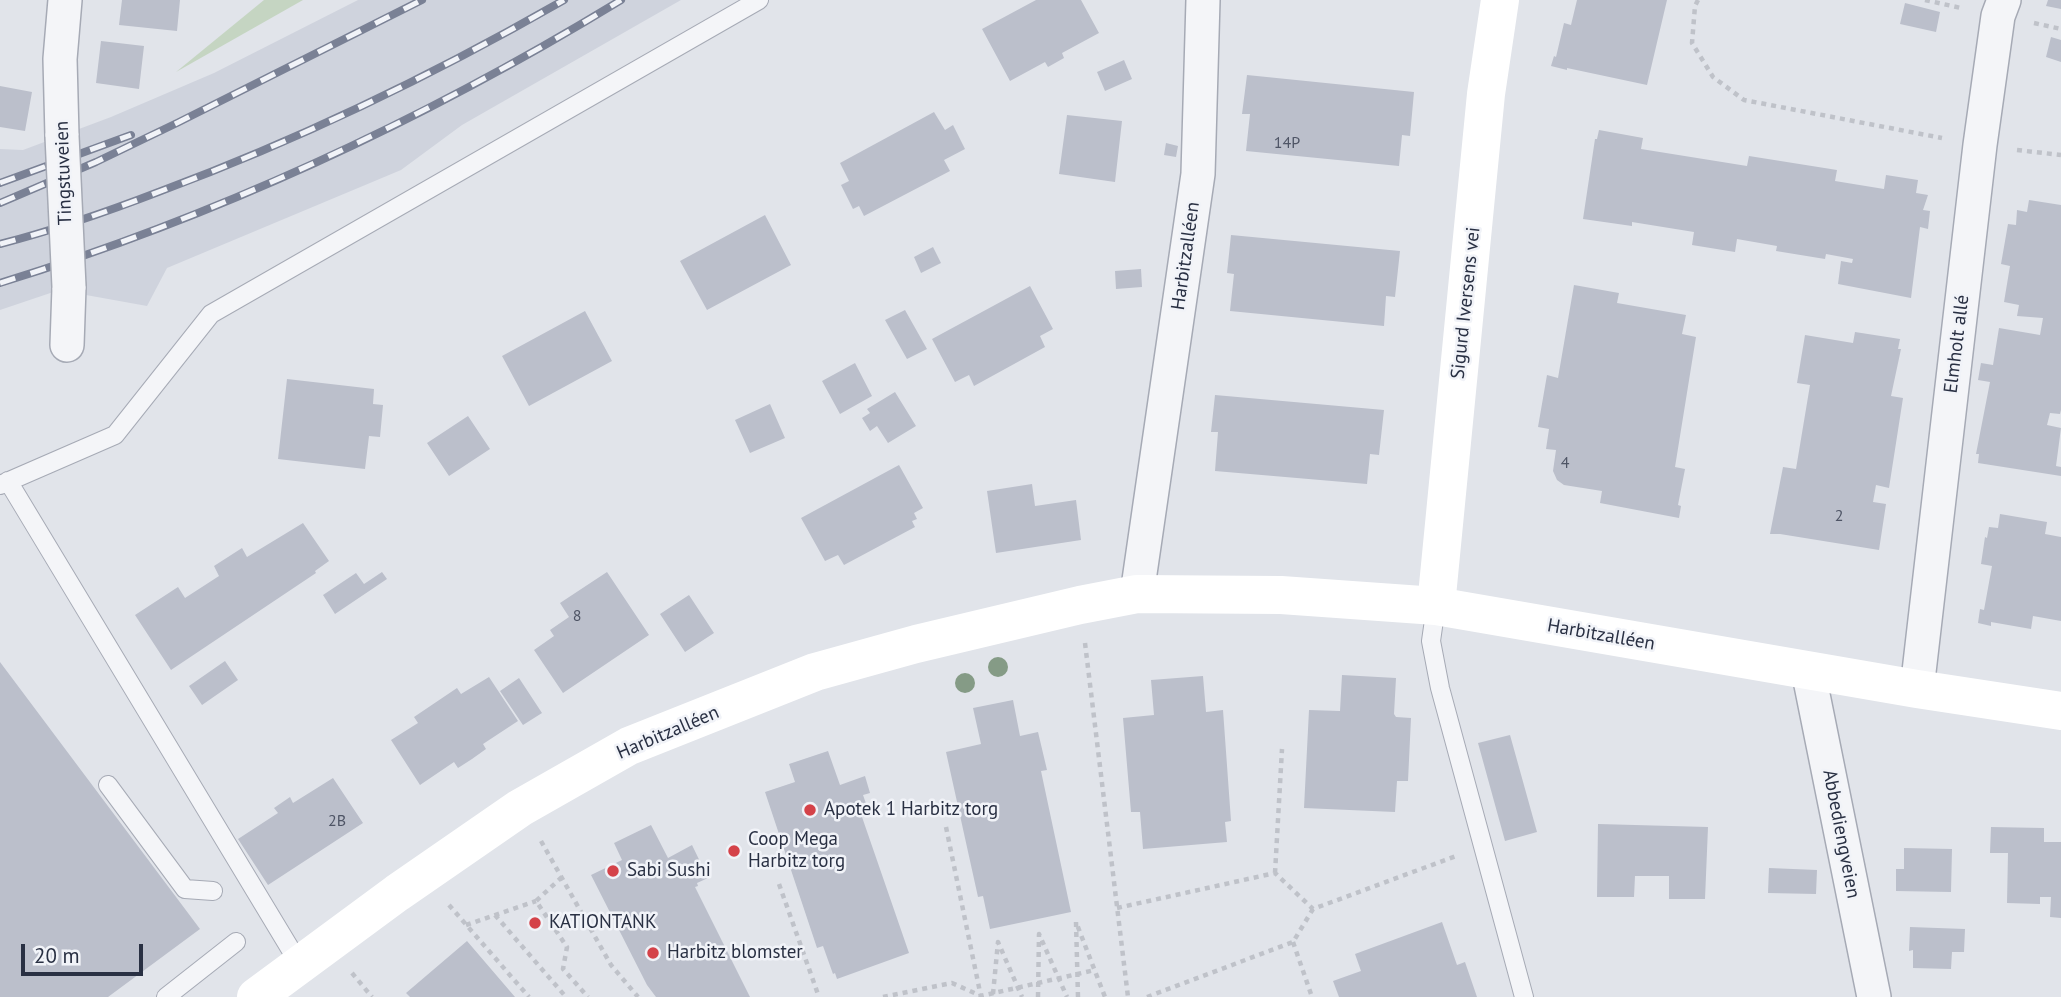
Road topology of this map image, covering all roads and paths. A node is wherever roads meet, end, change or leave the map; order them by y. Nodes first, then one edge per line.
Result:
1 (65, 0) edge
2 (760, 0) edge
3 (1203, 0) edge
4 (1500, 0) edge
5 (1698, 0) edge
6 (2004, 0) edge
7 (1980, 145) junction
8 (67, 345) dead end
9 (4, 483) edge
10 (1137, 594) junction
11 (1080, 605) junction
12 (1436, 606) junction
13 (1808, 670) junction
14 (1917, 689) junction
15 (2061, 711) edge
16 (1282, 749) dead end
17 (108, 785) dead end
18 (520, 808) junction
19 (946, 827) dead end
20 (1483, 846) junction
21 (1275, 873) junction
22 (562, 877) junction
23 (779, 884) dead end
24 (212, 891) dead end
25 (440, 895) dead end
26 (536, 901) junction
27 (1117, 908) junction
28 (1313, 909) junction
29 (495, 915) junction
30 (466, 925) junction
31 (236, 942) dead end
32 (1293, 942) junction
33 (300, 965) junction
34 (348, 968) dead end
35 (1095, 970) junction
36 (1077, 974) junction
37 (1059, 978) junction
38 (1038, 983) junction
39 (1018, 988) junction
40 (918, 990) junction
41 (993, 994) junction
42 (166, 997) edge
43 (256, 997) edge
44 (372, 997) edge
45 (529, 997) edge
46 (566, 997) edge
47 (588, 997) edge
48 (638, 997) edge
49 (819, 997) edge
50 (885, 997) edge
51 (920, 997) edge
52 (981, 997) edge
53 (1022, 997) edge
54 (1038, 997) edge
55 (1067, 997) edge
56 (1078, 997) edge
57 (1105, 997) edge
58 (1128, 997) edge
59 (1147, 997) edge
60 (1312, 997) edge
61 (1524, 997) edge
62 (1874, 997) edge

1 - 8 street, Tingstuveien, bridge
2 - 9 lane
3 - 10 street, Harbitzalléen
4 - 12 street, Sigurd Iversens vei
5 - 7 path
6 - 7 street, Elmholt allé
7 - 14 street, Elmholt allé
9 - 33 lane
10 - 11 street, Harbitzalléen
10 - 12 street, Harbitzalléen
11 - 18 street, Harbitzalléen
11 - 27 path
12 - 13 street, Harbitzalléen
12 - 20 lane
13 - 14 street, Harbitzalléen
13 - 62 street, Abbediengveien
14 - 15 street, Harbitzalléen
16 - 21 path
17 - 24 lane
18 - 22 path
18 - 33 street, Harbitzalléen
19 - 52 path
20 - 28 path
20 - 61 lane
21 - 27 path
21 - 28 path
22 - 26 path
22 - 48 path
23 - 49 path
25 - 30 path
26 - 29 path
26 - 47 path
27 - 58 path
28 - 32 path
29 - 30 path
29 - 46 path
30 - 45 path
31 - 42 lane
32 - 59 path
32 - 60 path
33 - 43 street, Harbitzalléen
34 - 44 path
35 - 36 path
35 - 36 path
35 - 57 path
36 - 37 path
36 - 56 path
37 - 38 path
37 - 38 path
37 - 55 path
38 - 39 path
38 - 54 path
39 - 41 path
39 - 41 path
39 - 53 path
40 - 50 path
40 - 51 path
40 - 52 path
41 - 52 path

